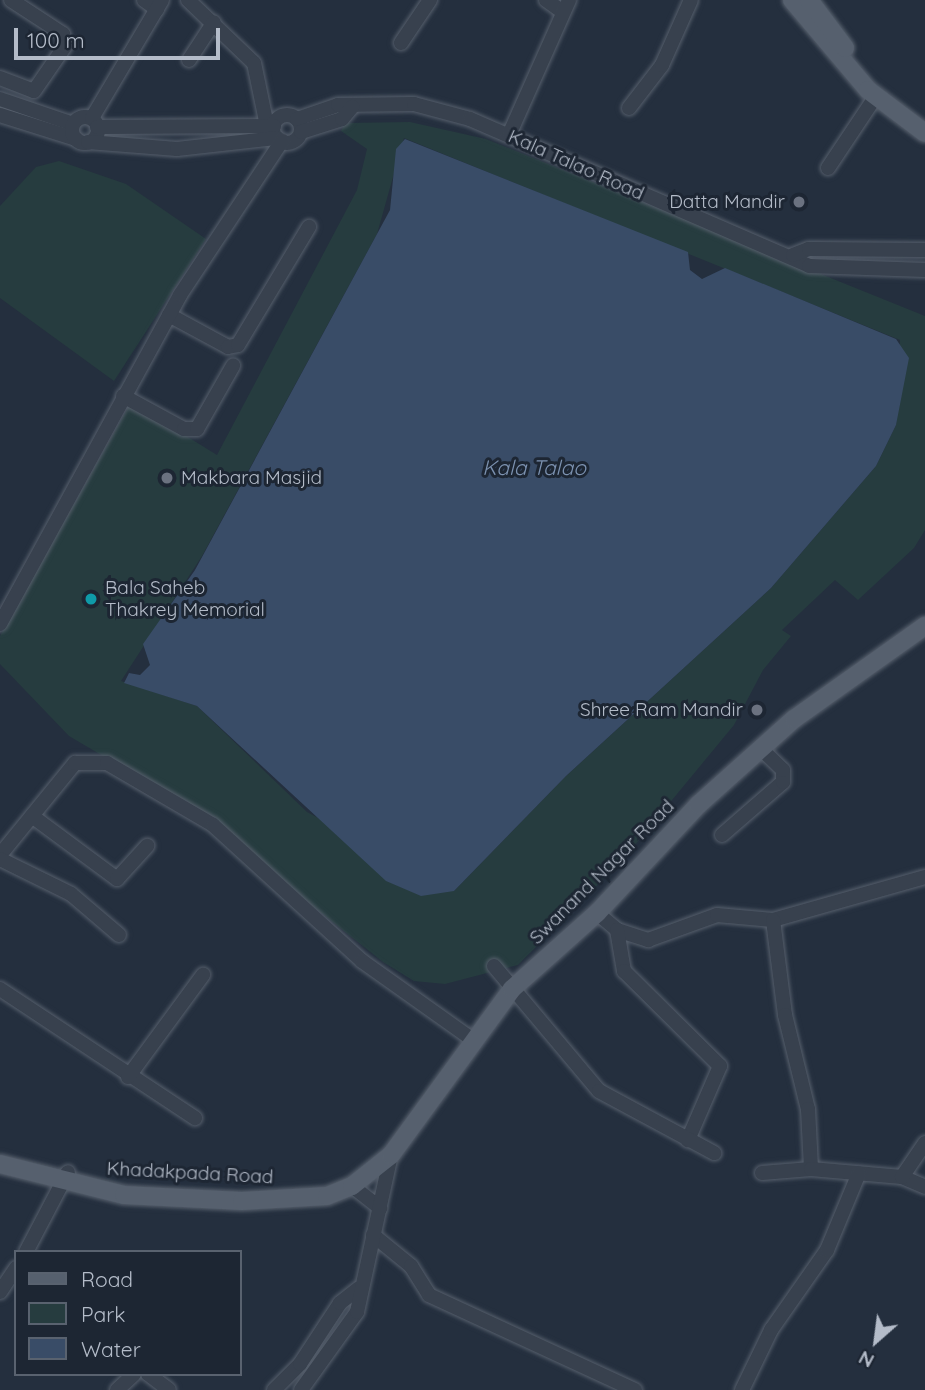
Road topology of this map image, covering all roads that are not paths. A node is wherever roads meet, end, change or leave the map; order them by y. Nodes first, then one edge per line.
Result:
1 (11, 0) edge
2 (144, 0) edge
3 (188, 0) edge
4 (430, 0) edge
5 (546, 0) edge
6 (691, 0) edge
7 (792, 0) edge
8 (809, 0) edge
9 (160, 4) edge
10 (566, 6) edge
11 (214, 22) junction
12 (401, 43) dead end
13 (189, 60) dead end
14 (0, 78) edge
15 (876, 96) junction
16 (0, 99) edge
17 (629, 108) dead end
18 (0, 115) edge
19 (925, 120) edge
20 (94, 123) junction
21 (73, 124) junction
22 (299, 125) junction
23 (139, 128) junction
24 (275, 133) junction
25 (925, 133) edge
26 (509, 135) junction
27 (82, 141) junction
28 (138, 149) junction
29 (828, 169) dead end
30 (309, 227) dead end
31 (925, 250) edge
32 (793, 255) junction
33 (925, 270) edge
34 (166, 319) junction
35 (217, 350) dead end
36 (233, 366) dead end
37 (123, 396) junction
38 (0, 624) edge
39 (925, 626) edge
40 (760, 748) junction
41 (32, 816) junction
42 (722, 835) dead end
43 (147, 846) dead end
44 (0, 857) edge
45 (925, 877) edge
46 (597, 913) junction
47 (773, 919) junction
48 (617, 930) junction
49 (119, 935) dead end
50 (494, 966) dead end
51 (203, 975) dead end
52 (0, 989) edge
53 (512, 989) junction
54 (473, 1040) junction
55 (128, 1077) junction
56 (195, 1118) dead end
57 (688, 1140) junction
58 (925, 1143) edge
59 (714, 1153) dead end
60 (391, 1155) junction
61 (2, 1160) edge
62 (811, 1169) junction
63 (762, 1173) dead end
64 (859, 1173) junction
65 (67, 1177) junction
66 (902, 1177) junction
67 (925, 1187) edge
68 (345, 1189) junction
69 (380, 1208) junction
70 (373, 1235) junction
71 (27, 1250) edge
72 (14, 1271) edge
73 (358, 1289) junction
74 (0, 1293) edge
75 (324, 1325) junction
76 (340, 1335) junction
77 (300, 1364) junction
78 (314, 1374) junction
79 (132, 1376) edge
80 (151, 1376) edge
81 (117, 1390) edge
82 (169, 1390) edge
83 (274, 1390) edge
84 (301, 1390) edge
85 (635, 1390) edge
86 (742, 1390) edge

1 - 14 street
2 - 9 street
3 - 11 street
4 - 12 street
5 - 10 street
6 - 17 street
7 - 15 main road
8 - 19 main road
9 - 20 street
10 - 26 street
11 - 13 street
11 - 24 street
15 - 25 main road
15 - 29 street
16 - 21 street
18 - 27 street
20 - 21 street
20 - 23 street
20 - 27 street
21 - 27 street
22 - 24 street
22 - 24 street
22 - 26 street, Kala Talao Road
23 - 24 street
23 - 28 street
24 - 28 street
24 - 34 street
26 - 32 street, Kala Talao Road
27 - 28 street
30 - 34 street
31 - 32 street
32 - 33 street, Kala Talao Road
34 - 35 street
34 - 37 street
36 - 37 street
37 - 38 street
39 - 40 main road, Swanand Nagar Road
40 - 42 street
40 - 46 main road, Swanand Nagar Road
41 - 43 street
41 - 44 street
41 - 54 street
44 - 49 street
45 - 47 street
46 - 48 street
46 - 53 main road, Swanand Nagar Road
47 - 48 street
47 - 62 street
48 - 57 street
50 - 53 street
51 - 55 street
52 - 55 street
53 - 54 main road, Swanand Nagar Road
53 - 57 street
54 - 60 main road, Swanand Nagar Road
55 - 56 street
57 - 59 street
58 - 66 street
60 - 68 main road
60 - 69 street, Swanand Nagar Road
61 - 65 main road, Khadakpada Road
62 - 63 street
62 - 64 street
64 - 66 street
64 - 86 street
65 - 68 main road, Khadakpada Road
65 - 71 street
66 - 67 street
68 - 69 street
69 - 70 street, Swanand Nagar Road
70 - 73 street, Swanand Nagar Road
70 - 85 street
72 - 74 street
73 - 75 street, Swanand Nagar Road
73 - 76 street, Swanand Nagar Road
75 - 76 street
75 - 77 street, Swanand Nagar Road
76 - 78 street, Swanand Nagar Road
77 - 78 street
77 - 83 street, Swanand Nagar Road
78 - 84 street, Swanand Nagar Road
79 - 81 street
80 - 82 street

